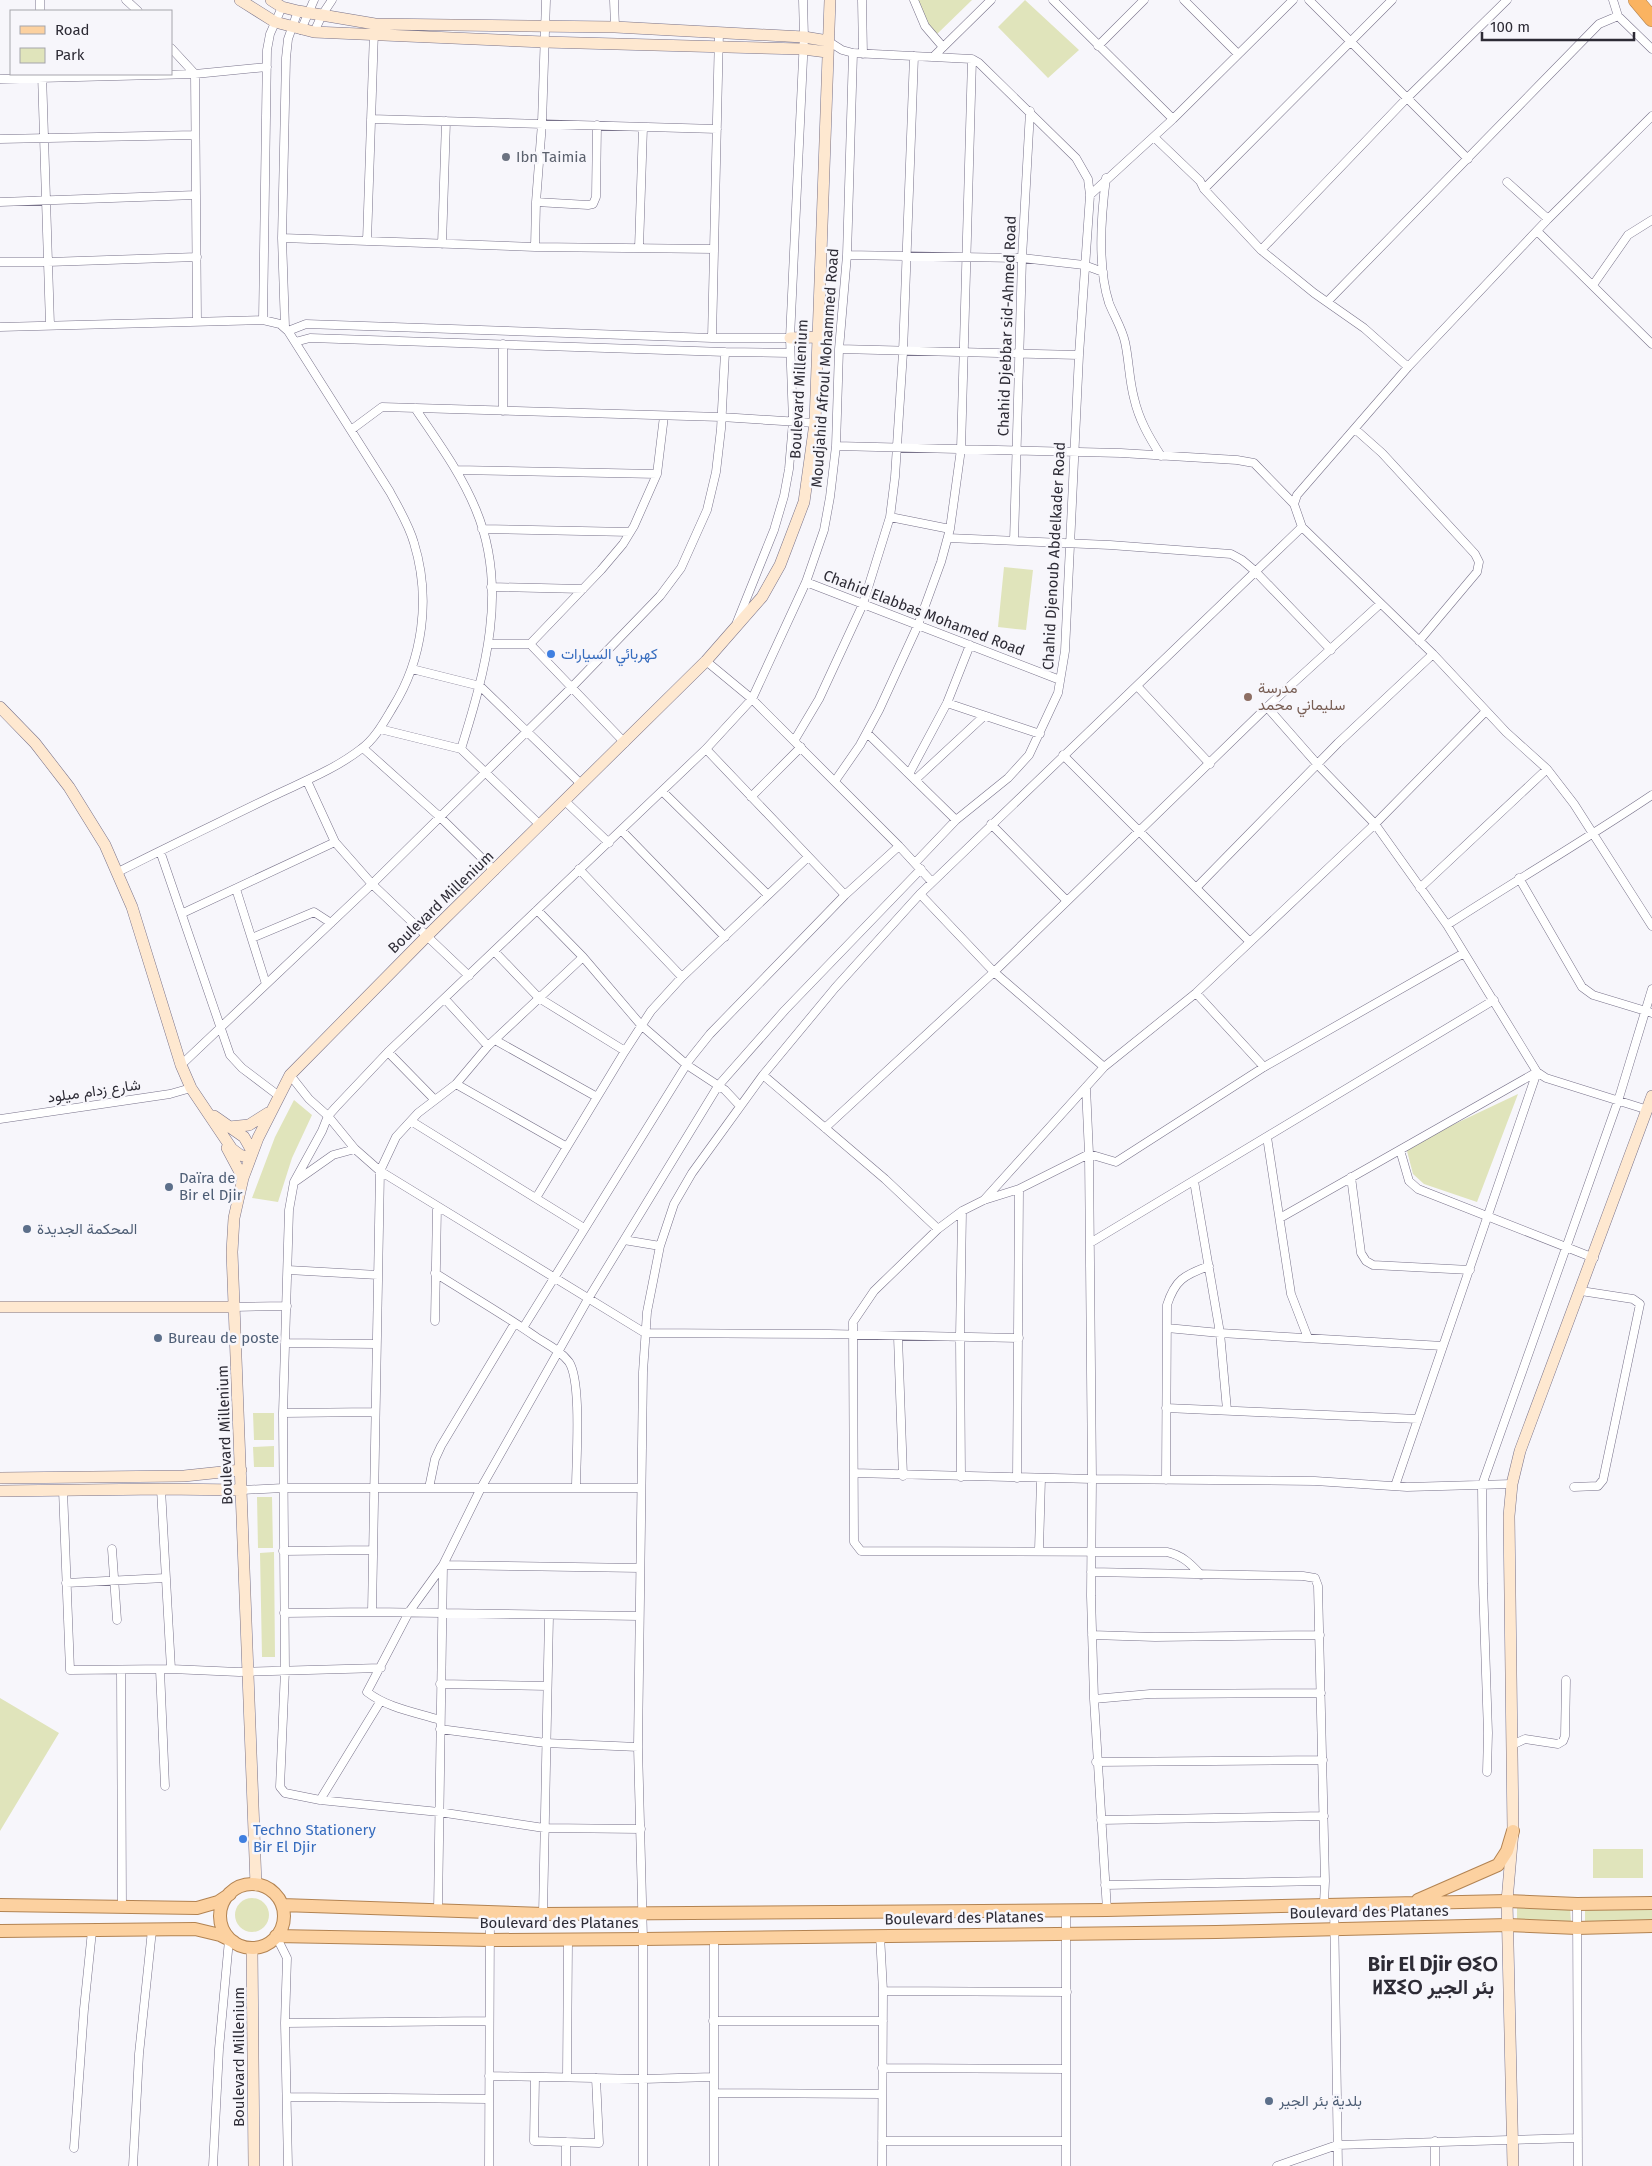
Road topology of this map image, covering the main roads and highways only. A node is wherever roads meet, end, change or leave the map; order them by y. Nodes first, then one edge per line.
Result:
1 (240, 0) edge
2 (272, 0) edge
3 (830, 0) edge
4 (1636, 0) edge
5 (1652, 19) edge
6 (374, 29) junction
7 (828, 46) junction
8 (817, 337) junction
9 (790, 338) road end
10 (0, 708) edge
11 (1652, 1096) edge
12 (272, 1110) junction
13 (225, 1130) junction
14 (251, 1155) junction
15 (243, 1178) junction
16 (0, 1307) edge
17 (234, 1307) junction
18 (241, 1470) junction
19 (0, 1478) edge
20 (242, 1490) junction
21 (0, 1491) edge
22 (1513, 1831) junction
23 (256, 1884) junction
24 (230, 1894) junction
25 (1507, 1901) junction
26 (1413, 1902) junction
27 (1652, 1903) edge
28 (0, 1905) edge
29 (282, 1905) junction
30 (1508, 1925) junction
31 (1652, 1926) edge
32 (0, 1932) edge
33 (276, 1936) junction
34 (232, 1941) junction
35 (252, 1948) junction
36 (254, 2166) edge
37 (1513, 2166) edge

1 - 6 main road
2 - 6 main road
3 - 7 main road, Boulevard Millenium
4 - 5 highway
6 - 7 main road
6 - 7 main road
7 - 8 main road, Boulevard Millenium
8 - 9 main road
8 - 12 main road, Boulevard Millenium
10 - 13 main road
11 - 22 main road
12 - 13 main road
12 - 14 main road, Boulevard Millenium
13 - 14 main road
13 - 14 main road
13 - 15 main road
14 - 15 main road, Boulevard Millenium
15 - 17 main road, Boulevard Millenium
16 - 17 main road
17 - 18 main road, Boulevard Millenium
18 - 19 main road
18 - 20 main road, Boulevard Millenium
20 - 21 main road
20 - 23 main road, Boulevard Millenium
22 - 25 main road
22 - 26 main road
23 - 24 main road
23 - 29 main road
24 - 28 main road
24 - 34 main road
25 - 26 main road, Boulevard des Platanes
25 - 27 main road, Boulevard des Platanes
25 - 30 main road
26 - 29 main road, Boulevard des Platanes
29 - 33 main road
30 - 31 main road, Boulevard des Platanes
30 - 33 main road, Boulevard des Platanes
30 - 37 main road
32 - 34 main road
33 - 35 main road
34 - 35 main road
35 - 36 main road, Boulevard Millenium

